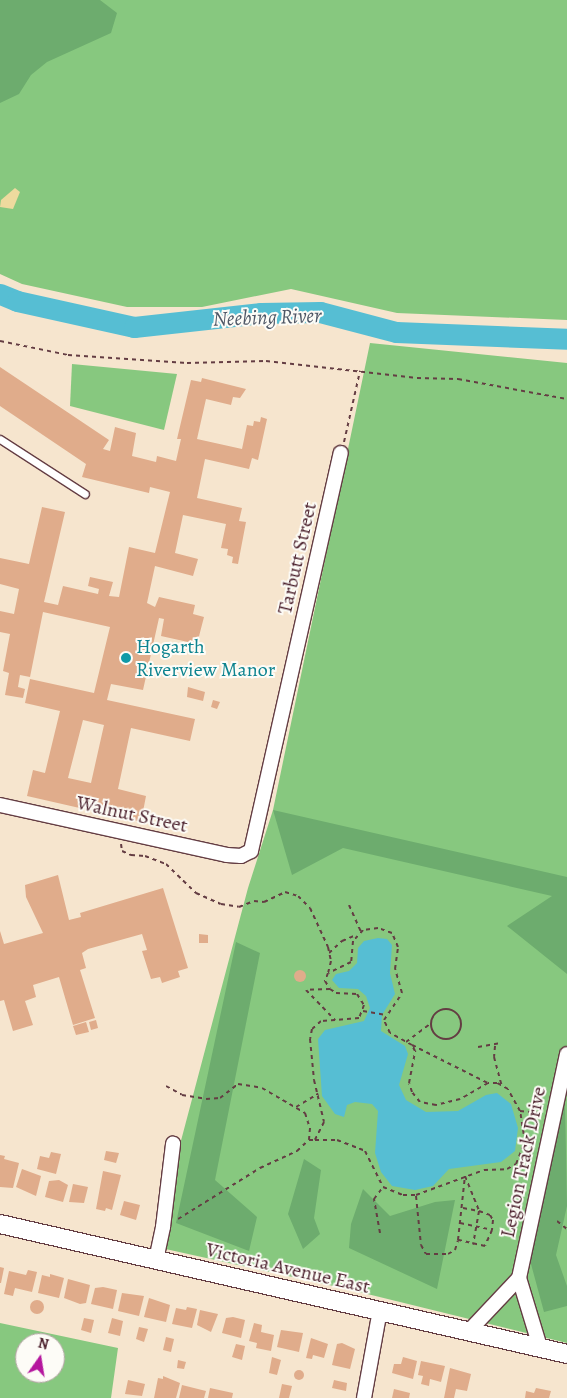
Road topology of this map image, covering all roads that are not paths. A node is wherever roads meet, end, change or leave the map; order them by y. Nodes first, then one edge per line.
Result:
1 (0, 439) edge
2 (341, 454) road end
3 (85, 494) dead end
4 (0, 805) edge
5 (252, 847) joint
6 (567, 1054) edge
7 (173, 1144) dead end
8 (0, 1224) edge
9 (156, 1260) junction
10 (519, 1278) junction
11 (380, 1310) junction
12 (470, 1330) junction
13 (540, 1347) junction
14 (567, 1354) edge
15 (364, 1398) edge

1 - 3 lane
2 - 5 street, Tarbutt Street
4 - 5 street, Walnut Street
6 - 10 street, Legion Track Drive
7 - 9 street
8 - 9 street, Victoria Avenue East
9 - 11 street, Victoria Avenue East
10 - 12 street
10 - 13 street, Legion Track Drive
11 - 12 street, Victoria Avenue East
11 - 15 street
12 - 13 street, Victoria Avenue East
13 - 14 street, Victoria Avenue East

